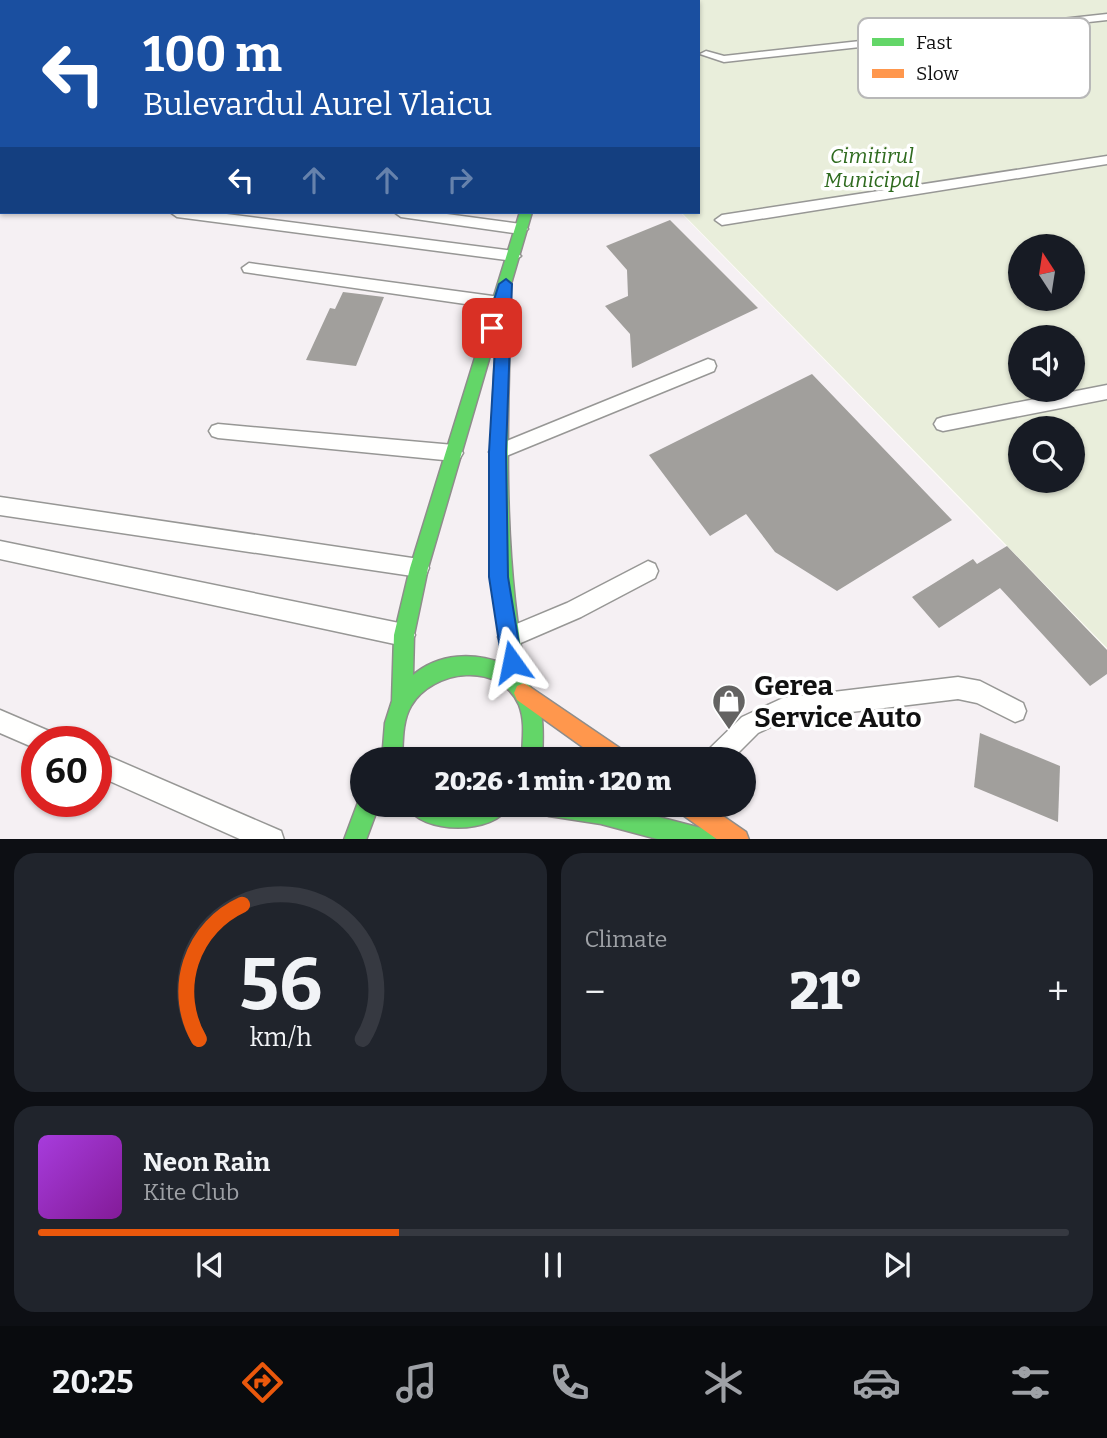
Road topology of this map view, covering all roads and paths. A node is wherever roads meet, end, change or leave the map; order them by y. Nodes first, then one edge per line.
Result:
1 (858, 44) edge
2 (706, 54) dead end
3 (1107, 160) edge
4 (192, 214) edge
5 (415, 214) edge
6 (525, 214) edge
7 (722, 220) dead end
8 (521, 229) junction
9 (514, 256) junction
10 (249, 268) dead end
11 (506, 284) junction
12 (500, 303) junction
13 (708, 366) dead end
14 (1107, 392) edge
15 (943, 424) dead end
16 (218, 431) dead end
17 (498, 452) junction
18 (454, 453) junction
19 (0, 506) edge
20 (0, 550) edge
21 (419, 568) junction
22 (648, 571) dead end
23 (404, 635) junction
24 (506, 639) junction
25 (521, 689) junction
26 (402, 702) junction
27 (1016, 711) dead end
28 (0, 721) edge
29 (21, 730) edge
30 (390, 747) edge
31 (534, 747) edge
32 (602, 747) edge
33 (727, 747) edge
34 (112, 770) edge
35 (363, 817) edge
36 (443, 817) edge
37 (478, 817) edge
38 (617, 817) edge
39 (706, 817) edge
40 (272, 839) edge
41 (355, 839) edge
42 (705, 839) edge
43 (738, 839) edge

1 - 2 lane
3 - 7 lane
4 - 9 lane
5 - 8 lane
6 - 8 main road
8 - 9 main road
9 - 11 main road
10 - 12 lane
11 - 12 main road
11 - 17 main road
12 - 18 main road
13 - 17 lane
14 - 15 lane
16 - 18 lane
17 - 24 main road
18 - 21 main road
19 - 21 lane
20 - 23 lane
21 - 23 main road
22 - 24 lane
23 - 26 main road
24 - 25 main road
25 - 26 main road
25 - 31 main road
25 - 32 main road
26 - 30 main road
27 - 33 lane
28 - 29 lane
34 - 40 lane
35 - 41 main road
36 - 37 main road
38 - 42 main road
39 - 43 main road

